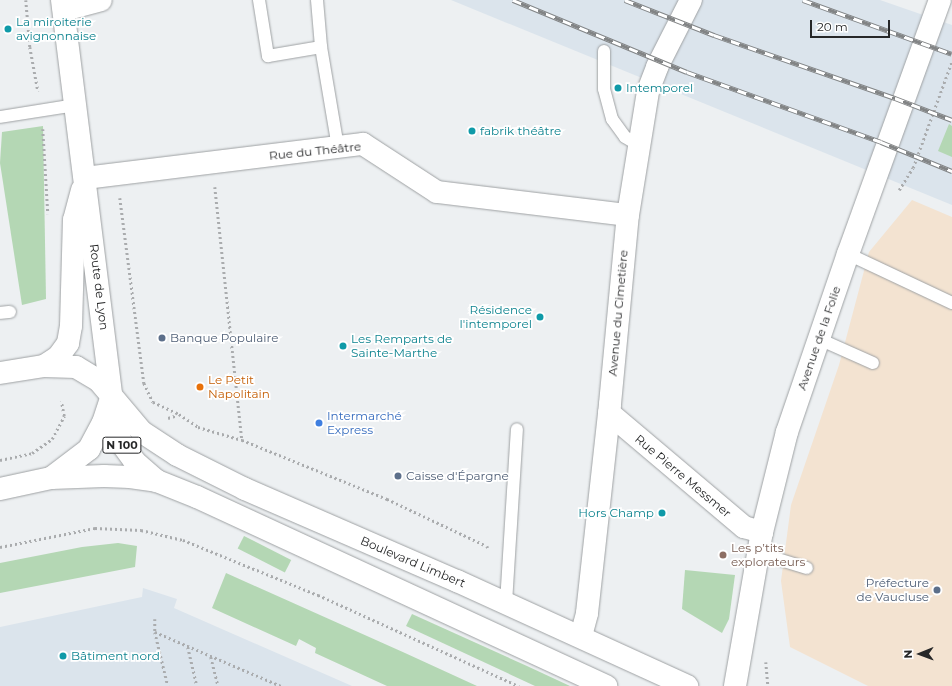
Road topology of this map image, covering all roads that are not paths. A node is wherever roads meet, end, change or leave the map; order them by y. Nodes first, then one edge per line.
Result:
1 (101, 0) edge
2 (259, 0) edge
3 (317, 0) edge
4 (691, 0) edge
5 (940, 0) edge
6 (63, 5) edge
7 (321, 47) junction
8 (604, 51) dead end
9 (76, 105) junction
10 (0, 117) edge
11 (639, 145) junction
12 (338, 147) junction
13 (85, 178) junction
14 (628, 215) junction
15 (848, 254) junction
16 (950, 299) edge
17 (819, 339) junction
18 (873, 363) dead end
19 (44, 366) junction
20 (0, 373) edge
21 (112, 397) junction
22 (609, 413) junction
23 (517, 429) dead end
24 (51, 478) junction
25 (157, 482) junction
26 (0, 489) edge
27 (762, 532) junction
28 (758, 553) junction
29 (807, 568) dead end
30 (506, 603) junction
31 (581, 636) junction
32 (606, 686) edge
33 (687, 686) edge
34 (735, 686) edge

1 - 6 main road
2 - 7 lane
3 - 7 lane
4 - 11 main road, Avenue du Cimetière
5 - 15 main road, Avenue de la Folie
6 - 9 main road, Route de Lyon
7 - 12 lane
8 - 11 lane
9 - 10 lane
9 - 13 main road, Route de Lyon
11 - 14 main road, Avenue du Cimetière
12 - 13 main road, Rue du Théâtre
12 - 14 main road, Rue du Théâtre
13 - 19 main road, Route de Lyon
13 - 21 main road, Route de Lyon
14 - 22 main road, Avenue du Cimetière
15 - 16 lane
15 - 17 main road, Avenue de la Folie
17 - 18 lane
17 - 27 main road, Avenue de la Folie
19 - 20 main road
19 - 21 main road
21 - 24 main road
21 - 25 main road, Route de Lyon / N 100
21 - 30 main road, Boulevard Limbert
22 - 27 main road, Rue Pierre Messmer
22 - 31 main road, Avenue du Cimetière
23 - 30 lane
24 - 25 main road
24 - 26 main road
25 - 32 main road
27 - 28 main road, Avenue de la Folie
28 - 29 lane
28 - 34 main road, Avenue de la Folie
30 - 31 main road, Boulevard Limbert
31 - 33 main road, Boulevard Limbert

